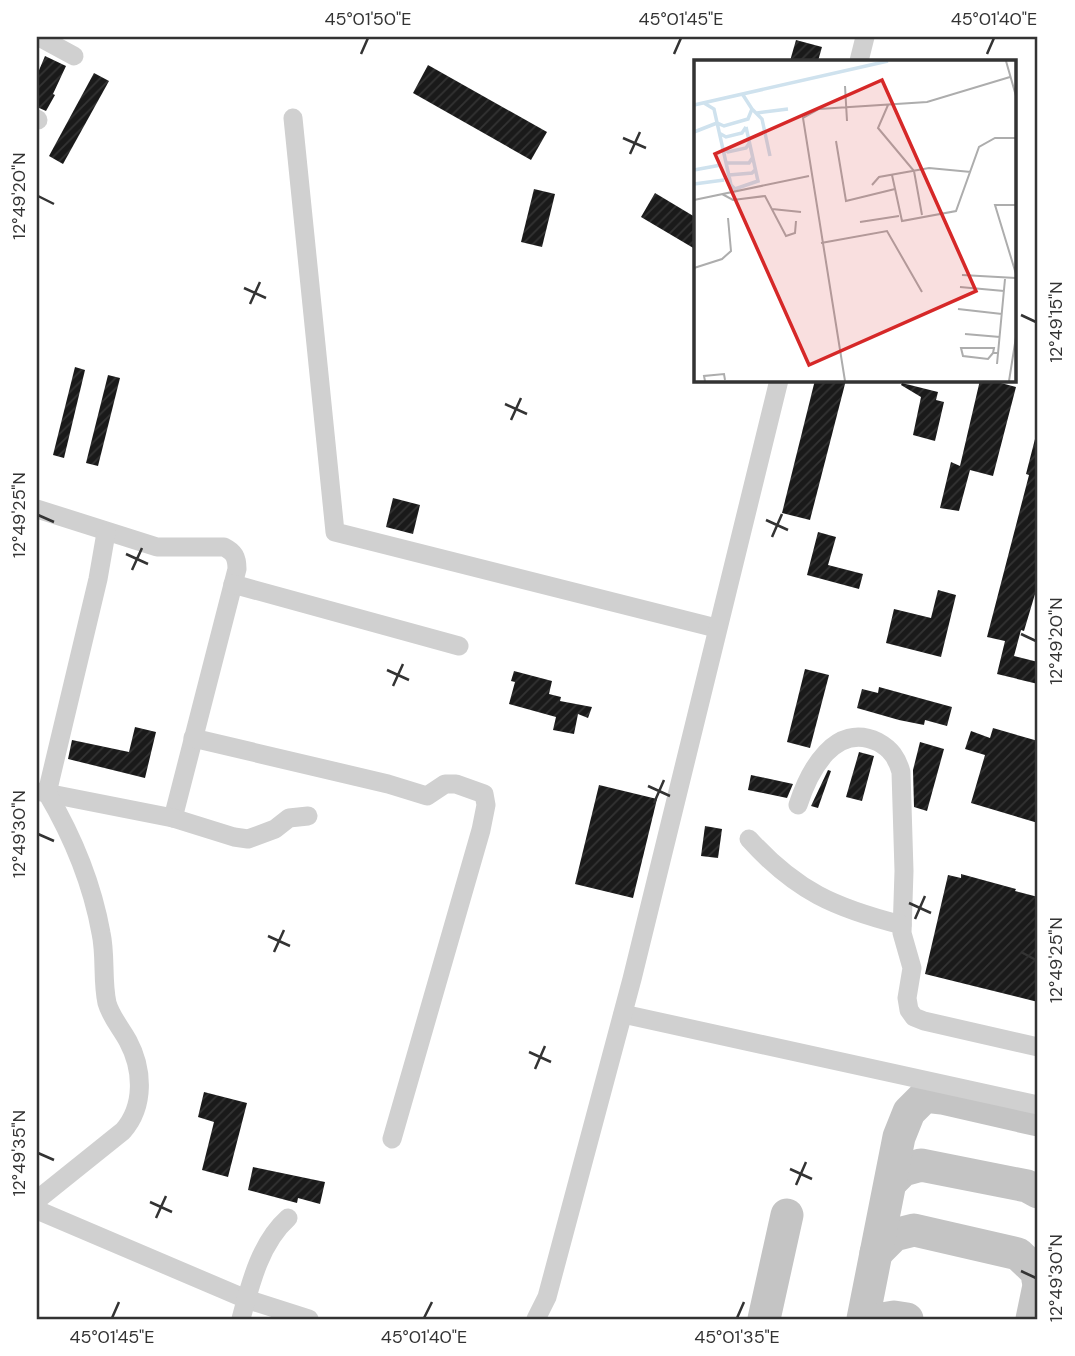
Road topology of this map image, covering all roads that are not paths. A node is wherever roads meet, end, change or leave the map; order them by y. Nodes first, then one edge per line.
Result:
1 (39, 37) edge
2 (865, 37) edge
3 (74, 56) dead end
4 (859, 60) edge
5 (293, 118) dead end
6 (778, 382) edge
7 (37, 509) edge
8 (106, 533) junction
9 (233, 584) junction
10 (716, 628) junction
11 (459, 646) dead end
12 (193, 738) junction
13 (42, 792) edge
14 (798, 805) dead end
15 (308, 816) dead end
16 (173, 818) junction
17 (749, 839) dead end
18 (902, 925) junction
19 (623, 1014) junction
20 (1038, 1047) edge
21 (1038, 1105) edge
22 (392, 1139) dead end
23 (37, 1200) edge
24 (37, 1210) edge
25 (288, 1218) dead end
26 (246, 1299) junction
27 (241, 1319) edge
28 (309, 1319) edge
29 (536, 1319) edge

1 - 3 street
2 - 4 street
5 - 10 street
6 - 10 street
7 - 8 street
8 - 9 street
8 - 13 street
9 - 11 street
9 - 12 street
10 - 19 street
12 - 16 street
12 - 22 street
13 - 16 street
13 - 23 street
14 - 18 street
15 - 16 street
17 - 18 street
18 - 20 street
19 - 21 street
19 - 29 street
24 - 26 street
25 - 26 street
26 - 27 street
26 - 28 street

